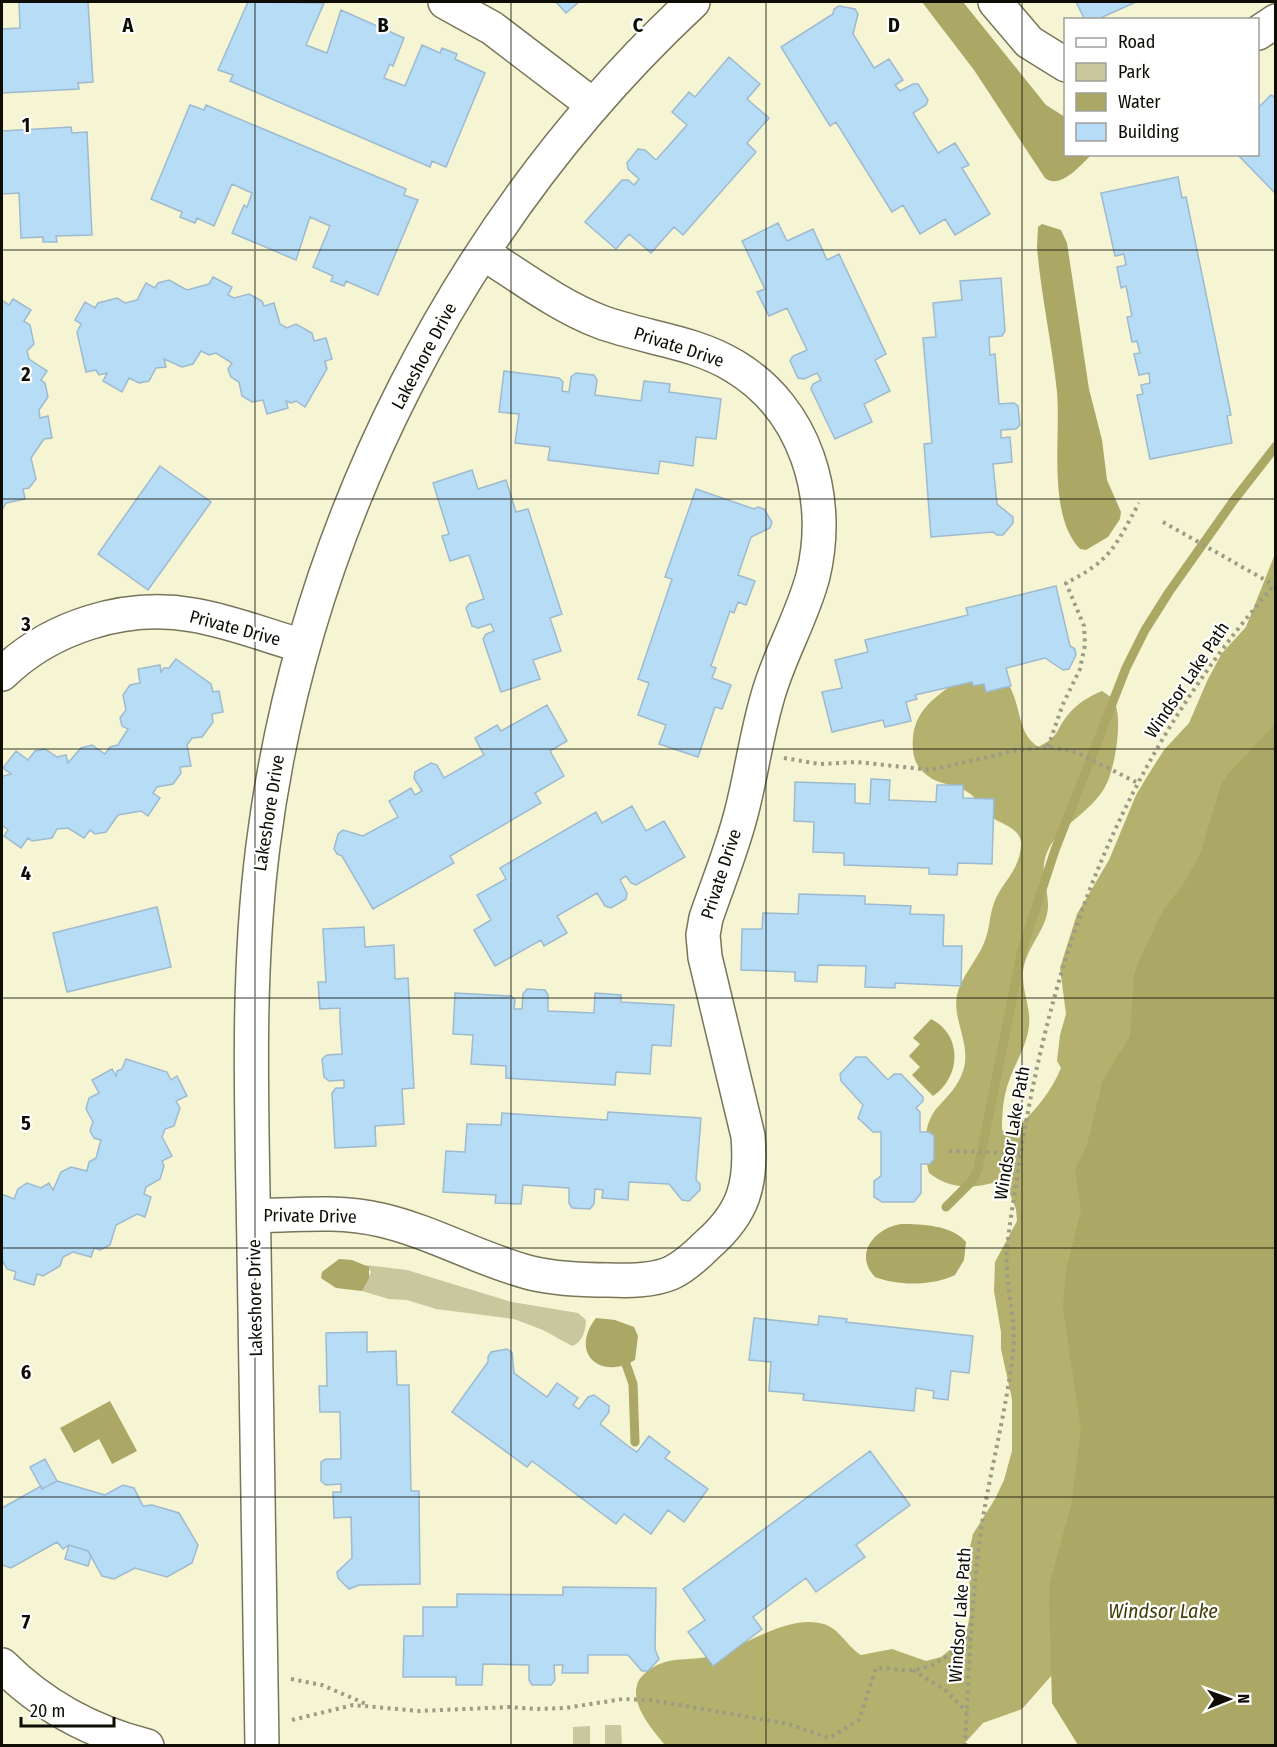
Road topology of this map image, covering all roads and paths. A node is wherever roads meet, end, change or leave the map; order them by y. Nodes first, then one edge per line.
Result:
1 (445, 2) edge
2 (693, 2) edge
3 (995, 2) edge
4 (1275, 21) edge
5 (1259, 32) edge
6 (1064, 64) edge
7 (592, 105) junction
8 (483, 254) junction
9 (1138, 503) dead end
10 (1163, 522) dead end
11 (1275, 584) edge
12 (303, 646) junction
13 (2, 674) edge
14 (1048, 747) junction
15 (756, 749) junction
16 (1138, 783) junction
17 (949, 1151) dead end
18 (1021, 1153) junction
19 (254, 1215) junction
20 (971, 1635) junction
21 (2, 1665) edge
22 (912, 1670) junction
23 (261, 1674) junction
24 (370, 1705) junction
25 (967, 1712) junction
26 (262, 1735) edge
27 (147, 1746) edge
28 (965, 1746) edge

1 - 7 street
2 - 7 street, Lakeshore Drive
3 - 6 street
4 - 5 street
7 - 8 street, Lakeshore Drive
8 - 12 street, Lakeshore Drive
8 - 15 street, Private Drive
9 - 14 path
10 - 11 path
11 - 16 path, Windsor Lake Path
12 - 13 street, Private Drive
12 - 19 street, Lakeshore Drive
14 - 15 path
14 - 16 path
15 - 19 street, Private Drive
16 - 18 path, Windsor Lake Path
17 - 18 path
18 - 20 path, Windsor Lake Path
19 - 23 street, Lakeshore Drive
20 - 22 path
20 - 25 path, Windsor Lake Path
21 - 27 street
22 - 24 path
22 - 25 path
23 - 24 path
23 - 26 street, Lakeshore Drive
24 - 26 path
25 - 28 path, Windsor Lake Path

